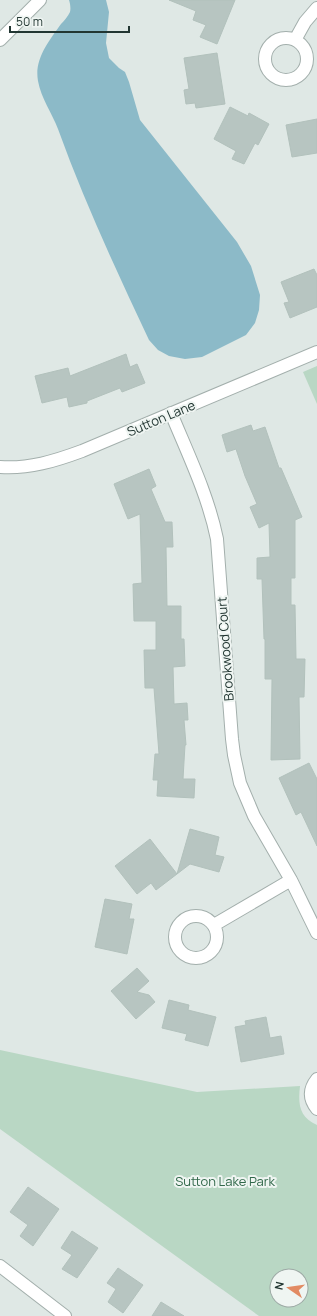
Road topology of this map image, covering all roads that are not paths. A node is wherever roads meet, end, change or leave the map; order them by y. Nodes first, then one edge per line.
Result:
1 (40, 0) edge
2 (317, 8) edge
3 (0, 40) edge
4 (295, 40) dead end
5 (317, 352) edge
6 (171, 413) junction
7 (0, 467) edge
8 (291, 880) junction
9 (214, 925) dead end
10 (317, 933) edge
11 (317, 1079) edge
12 (317, 1109) edge
13 (0, 1266) edge
14 (65, 1316) edge

1 - 3 street
2 - 4 street
5 - 6 street, Sutton Lane
6 - 7 street, Sutton Lane
6 - 8 street, Brookwood Court
8 - 9 street
8 - 10 street, Brookwood Court
11 - 12 street
13 - 14 street

